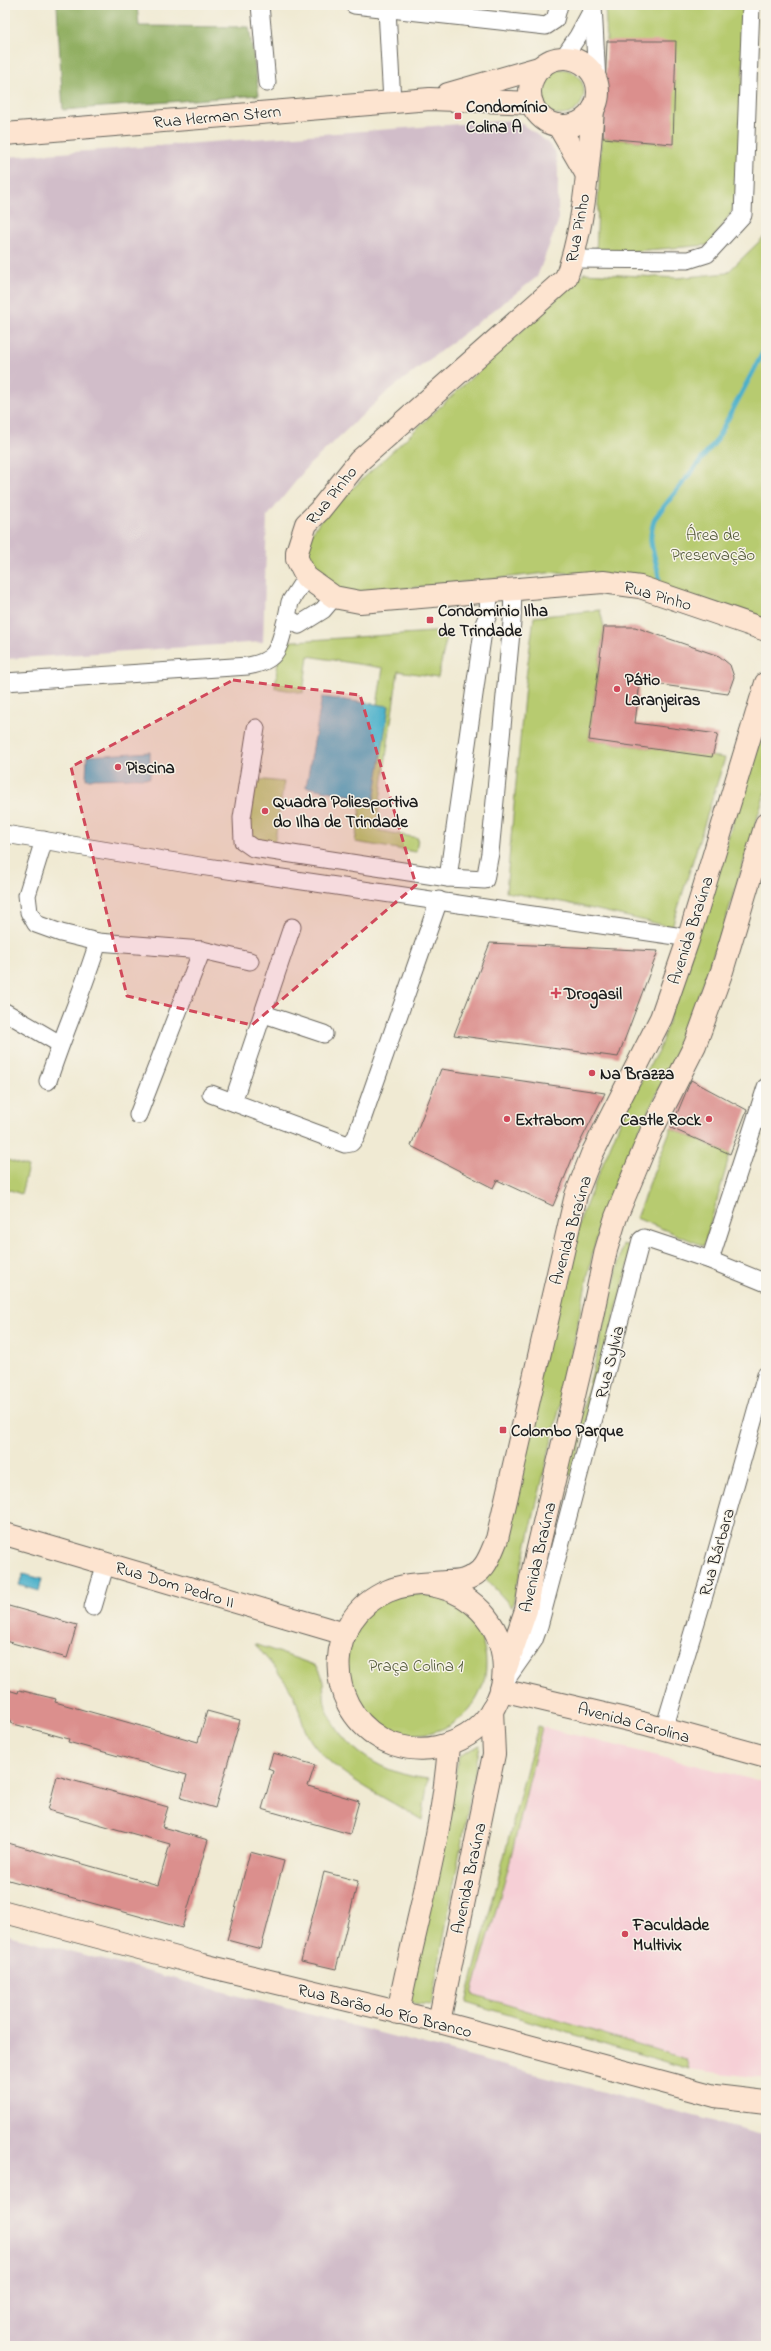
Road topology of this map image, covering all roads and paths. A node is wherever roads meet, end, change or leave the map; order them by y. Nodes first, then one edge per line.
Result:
1 (260, 5) edge
2 (354, 5) edge
3 (559, 5) edge
4 (751, 5) edge
5 (593, 7) edge
6 (387, 9) junction
7 (563, 58) junction
8 (542, 67) junction
9 (597, 82) junction
10 (267, 83) dead end
11 (430, 99) junction
12 (392, 102) junction
13 (532, 103) junction
14 (593, 110) junction
15 (558, 125) junction
16 (5, 134) edge
17 (587, 175) junction
18 (573, 259) junction
19 (306, 577) junction
20 (513, 589) junction
21 (489, 592) junction
22 (334, 597) junction
23 (293, 621) junction
24 (766, 630) edge
25 (5, 682) edge
26 (766, 683) edge
27 (256, 728) dead end
28 (766, 824) edge
29 (5, 834) edge
30 (44, 840) junction
31 (760, 860) edge
32 (448, 878) junction
33 (439, 900) junction
34 (292, 927) dead end
35 (688, 940) junction
36 (98, 942) junction
37 (202, 950) junction
38 (250, 961) dead end
39 (5, 1012) edge
40 (264, 1014) junction
41 (324, 1034) dead end
42 (60, 1044) junction
43 (48, 1081) dead end
44 (766, 1087) edge
45 (211, 1094) dead end
46 (233, 1102) junction
47 (138, 1114) dead end
48 (710, 1260) junction
49 (766, 1283) edge
50 (766, 1375) edge
51 (5, 1534) edge
52 (106, 1563) junction
53 (423, 1584) junction
54 (93, 1607) dead end
55 (345, 1634) junction
56 (502, 1683) junction
57 (492, 1710) junction
58 (664, 1729) junction
59 (449, 1744) junction
60 (766, 1757) edge
61 (5, 1912) edge
62 (398, 2013) junction
63 (439, 2022) junction
64 (766, 2102) edge

1 - 10 street
2 - 6 street
3 - 6 street
4 - 18 street
5 - 7 street
5 - 9 street
6 - 12 street
7 - 8 street
7 - 9 street
8 - 11 street, Rua Herman Stern
8 - 13 street
9 - 14 street
11 - 12 street, Rua Herman Stern
11 - 13 street, Rua Herman Stern
12 - 16 street, Rua Herman Stern
13 - 15 street
14 - 15 street
14 - 17 street, Rua Pinho
15 - 17 street, Rua Pinho
17 - 18 street, Rua Pinho
18 - 19 street, Rua Pinho
19 - 22 street, Rua Pinho
19 - 23 street
20 - 21 street, Rua Pinho
20 - 24 street, Rua Pinho
20 - 32 street
21 - 22 street, Rua Pinho
21 - 32 street
22 - 23 street
23 - 25 street
26 - 35 street, Avenida Braúna
27 - 32 street
28 - 31 street, Avenida Braúna
29 - 30 street
30 - 33 street
30 - 36 street
31 - 56 street, Avenida Braúna
33 - 35 street
33 - 46 street
34 - 40 street
35 - 53 street, Avenida Braúna
36 - 37 street
36 - 42 street
37 - 38 street
37 - 47 street
39 - 42 street
40 - 41 street
40 - 46 street
42 - 43 street
44 - 48 street
45 - 46 street
48 - 49 street
48 - 56 street, Rua Sylvia
50 - 58 street, Rua Bárbara
51 - 52 street, Rua Dom Pedro II
52 - 54 street
52 - 55 street, Rua Dom Pedro II
53 - 55 street
53 - 56 street
55 - 59 street
56 - 57 street, Avenida Braúna
56 - 58 street, Avenida Carolina
57 - 59 street
57 - 63 street, Avenida Braúna
58 - 60 street, Avenida Carolina
59 - 62 street
61 - 62 street, Rua Barão do Río Branco
62 - 63 street, Rua Barão do Río Branco
63 - 64 street, Rua Barão do Río Branco

